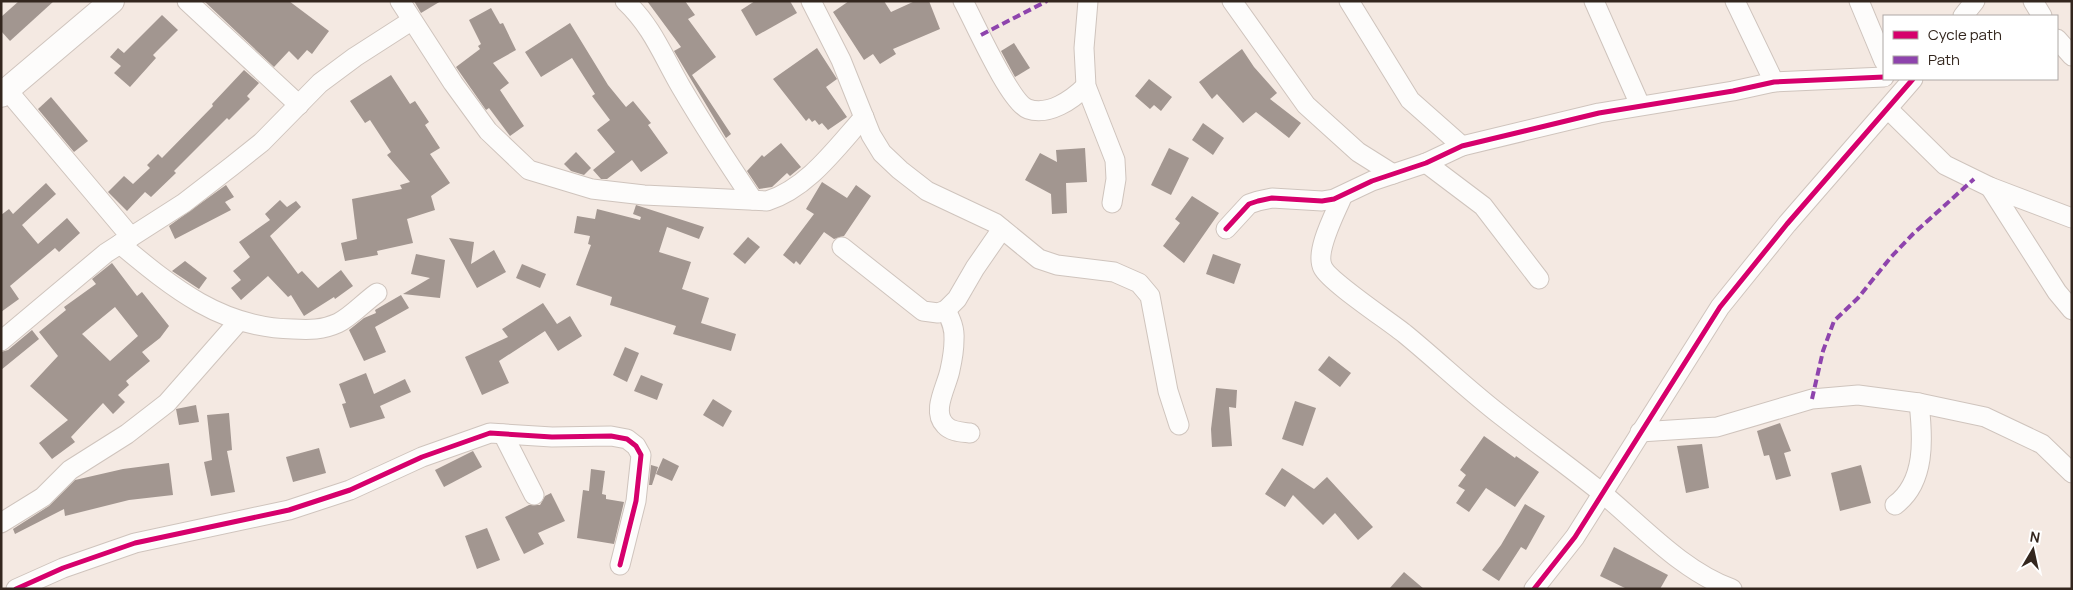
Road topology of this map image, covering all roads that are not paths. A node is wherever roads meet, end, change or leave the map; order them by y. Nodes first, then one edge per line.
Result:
1 (112, 1) edge
2 (187, 1) edge
3 (400, 1) edge
4 (625, 1) edge
5 (811, 1) edge
6 (963, 1) edge
7 (1088, 1) edge
8 (1232, 1) edge
9 (1349, 1) edge
10 (1594, 1) edge
11 (1735, 1) edge
12 (1859, 1) edge
13 (1974, 1) edge
14 (2033, 1) edge
15 (1963, 15) edge
16 (2041, 15) edge
17 (411, 21) junction
18 (2058, 40) edge
19 (2072, 56) edge
20 (1883, 59) edge
21 (1883, 78) edge
22 (1774, 82) junction
23 (1902, 83) edge
24 (1086, 86) junction
25 (4, 92) edge
26 (299, 104) junction
27 (1640, 105) junction
28 (1888, 109) junction
29 (864, 117) junction
30 (1462, 146) junction
31 (1426, 163) junction
32 (1393, 174) junction
33 (1990, 187) junction
34 (1342, 196) junction
35 (753, 200) junction
36 (1112, 203) dead end
37 (2072, 218) edge
38 (1002, 229) junction
39 (1226, 229) dead end
40 (126, 241) junction
41 (842, 247) dead end
42 (1539, 279) dead end
43 (377, 293) dead end
44 (946, 310) junction
45 (2072, 310) edge
46 (239, 321) junction
47 (1, 340) edge
48 (1919, 403) junction
49 (1179, 425) dead end
50 (1640, 432) junction
51 (970, 433) dead end
52 (503, 434) junction
53 (2072, 473) edge
54 (1601, 492) junction
55 (534, 495) dead end
56 (1895, 505) dead end
57 (1, 523) edge
58 (620, 565) dead end
59 (16, 589) edge
60 (1534, 589) edge
61 (1732, 589) edge

1 - 25 street
2 - 26 street
3 - 17 street
4 - 35 street
5 - 29 street
6 - 24 street
7 - 24 street
8 - 32 street
9 - 30 street
10 - 27 street
11 - 22 street
12 - 20 street
13 - 15 street
14 - 16 street
17 - 26 street
17 - 35 street
18 - 19 street
21 - 22 street
22 - 27 street
23 - 28 street
24 - 36 street
25 - 40 street
26 - 40 street
27 - 30 street
28 - 33 street
28 - 50 street
29 - 35 street
29 - 38 street
30 - 31 street
31 - 32 street
31 - 42 street
32 - 34 street
33 - 37 street
33 - 45 street
34 - 39 street
34 - 54 street
38 - 44 street
38 - 49 street
40 - 46 street
40 - 47 street
41 - 44 street
43 - 46 street
44 - 51 street
46 - 57 street
48 - 50 street
48 - 53 street
48 - 56 street
50 - 54 street
52 - 55 street
52 - 58 street
52 - 59 street
54 - 60 street
54 - 61 street

